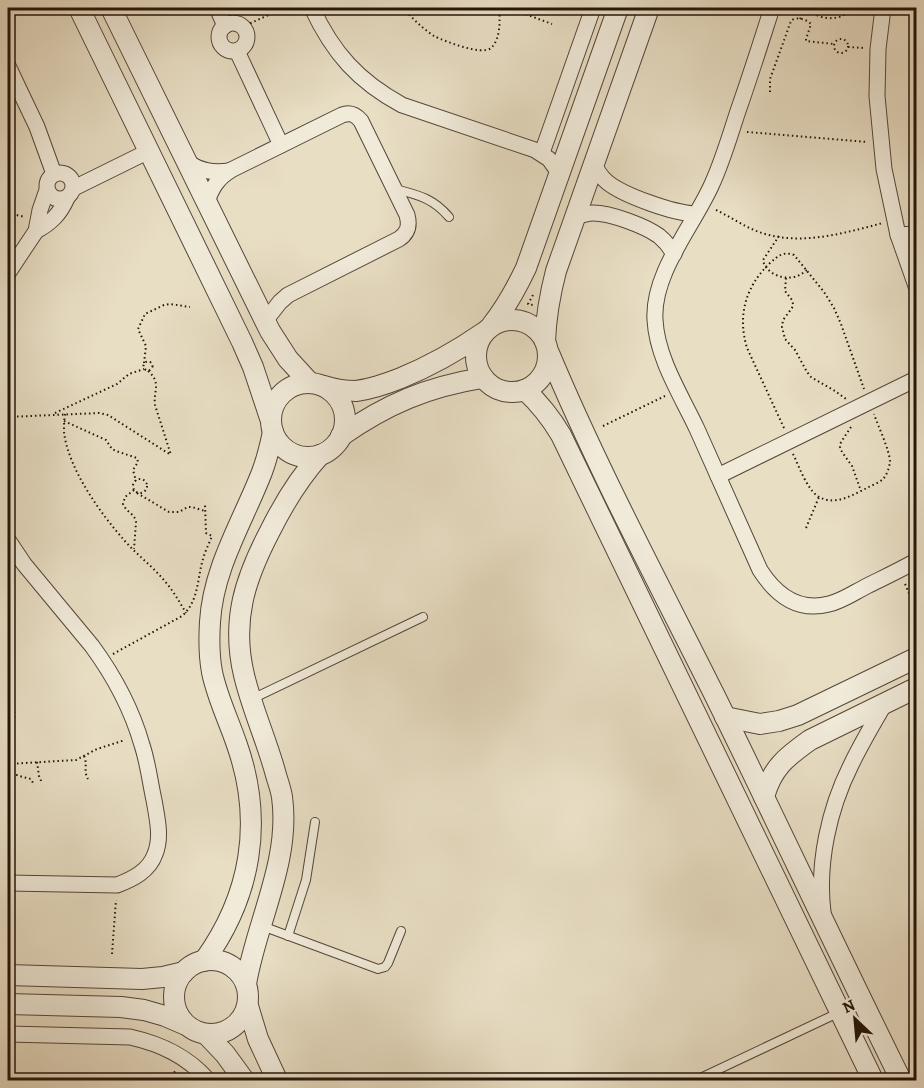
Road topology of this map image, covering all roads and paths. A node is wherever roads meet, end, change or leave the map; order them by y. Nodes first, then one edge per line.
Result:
1 (79, 8) edge
2 (111, 8) edge
3 (217, 8) edge
4 (284, 8) edge
5 (312, 8) edge
6 (403, 8) edge
7 (499, 8) edge
8 (509, 8) edge
9 (593, 8) edge
10 (618, 8) edge
11 (649, 8) edge
12 (772, 8) edge
13 (807, 8) edge
14 (813, 8) edge
15 (847, 8) edge
16 (883, 8) edge
17 (800, 19) junction
18 (552, 24) dead end
19 (225, 26) junction
20 (242, 27) junction
21 (834, 44) junction
22 (237, 51) junction
23 (8, 66) edge
24 (770, 92) dead end
25 (732, 130) junction
26 (570, 142) junction
27 (881, 143) junction
28 (281, 145) junction
29 (539, 150) junction
30 (149, 151) junction
31 (187, 162) junction
32 (594, 164) junction
33 (229, 171) junction
34 (559, 173) junction
35 (54, 174) junction
36 (394, 189) junction
37 (47, 190) junction
38 (70, 193) junction
39 (207, 201) junction
40 (699, 209) junction
41 (8, 213) edge
42 (449, 217) dead end
43 (575, 217) junction
44 (37, 226) junction
45 (896, 228) junction
46 (916, 234) edge
47 (779, 236) junction
48 (674, 254) junction
49 (913, 266) edge
50 (766, 267) junction
51 (807, 270) junction
52 (8, 273) edge
53 (786, 278) junction
54 (916, 286) edge
55 (288, 295) junction
56 (254, 298) junction
57 (190, 307) dead end
58 (265, 321) junction
59 (488, 329) junction
60 (547, 347) junction
61 (144, 363) junction
62 (144, 369) junction
63 (148, 371) junction
64 (482, 378) junction
65 (916, 379) edge
66 (317, 385) junction
67 (678, 389) junction
68 (525, 390) junction
69 (858, 408) junction
70 (52, 414) junction
71 (64, 414) junction
72 (8, 417) edge
73 (64, 421) junction
74 (271, 425) junction
75 (603, 426) dead end
76 (341, 436) junction
77 (789, 442) junction
78 (320, 455) junction
79 (718, 476) junction
80 (136, 481) junction
81 (861, 491) junction
82 (136, 492) junction
83 (819, 497) junction
84 (205, 505) dead end
85 (206, 511) junction
86 (806, 528) dead end
87 (8, 540) edge
88 (134, 550) junction
89 (916, 561) edge
90 (899, 570) junction
91 (916, 610) edge
92 (186, 613) junction
93 (423, 617) dead end
94 (916, 658) edge
95 (102, 660) junction
96 (916, 688) edge
97 (8, 695) edge
98 (251, 699) junction
99 (884, 705) junction
100 (725, 717) junction
101 (139, 736) junction
102 (8, 740) edge
103 (84, 756) junction
104 (8, 762) edge
105 (37, 762) junction
106 (8, 771) edge
107 (88, 779) dead end
108 (42, 783) dead end
109 (34, 784) dead end
110 (764, 797) junction
111 (315, 822) dead end
112 (250, 855) junction
113 (278, 863) junction
114 (8, 883) edge
115 (117, 885) junction
116 (824, 924) junction
117 (261, 926) junction
118 (401, 931) dead end
119 (288, 936) junction
120 (112, 954) dead end
121 (204, 961) junction
122 (184, 972) junction
123 (8, 975) edge
124 (246, 984) junction
125 (8, 1004) edge
126 (248, 1006) junction
127 (839, 1012) junction
128 (186, 1025) junction
129 (8, 1034) edge
130 (206, 1034) junction
131 (715, 1076) edge
132 (208, 1080) edge
133 (244, 1080) edge
134 (276, 1080) edge
135 (696, 1080) edge
136 (873, 1080) edge
137 (901, 1080) edge

1 - 30 street
2 - 31 street
3 - 19 street
4 - 20 path
5 - 29 street
6 - 7 path
8 - 18 path
9 - 29 street
10 - 26 street
11 - 32 street
12 - 25 street
13 - 17 path
14 - 15 path
16 - 27 street
17 - 21 path
17 - 24 path
19 - 20 street
19 - 22 street
20 - 22 street
21 - 21 path
22 - 28 street
23 - 35 street
25 - 27 path
25 - 40 street
26 - 29 street
26 - 34 street
27 - 45 street
28 - 33 street
28 - 36 street
29 - 34 street
30 - 38 street
30 - 74 street
31 - 33 street
31 - 39 street
32 - 40 street
32 - 43 street
33 - 39 street
34 - 59 street
35 - 37 street
35 - 38 street
36 - 42 lane
36 - 55 street
37 - 38 street
37 - 44 street
38 - 44 street
39 - 56 street
40 - 47 path
40 - 48 street
41 - 44 path
43 - 48 street
43 - 60 street
44 - 52 street
45 - 46 street
45 - 47 path
45 - 49 street
47 - 50 path
48 - 67 street
49 - 54 street
50 - 51 path
50 - 53 path
50 - 77 path
51 - 53 path
51 - 69 path
53 - 69 path
55 - 56 street
55 - 58 street
56 - 58 street
57 - 61 path
58 - 66 street
59 - 60 street
59 - 64 street
59 - 66 street
60 - 68 street
60 - 100 street
61 - 62 path
61 - 63 path
62 - 63 path
62 - 70 path
63 - 71 path
64 - 68 street
64 - 76 street
65 - 69 street
66 - 74 street
66 - 76 street
67 - 75 path
67 - 79 street
68 - 127 street
69 - 77 street
69 - 81 path
69 - 81 path
70 - 71 path
70 - 72 path
71 - 73 path
73 - 80 path
73 - 88 path
74 - 78 street
74 - 112 street
76 - 78 street
77 - 79 street
77 - 83 path
78 - 98 street
79 - 90 street
80 - 82 path
80 - 82 path
81 - 83 path
82 - 85 path
82 - 88 path
83 - 86 path
84 - 85 path
85 - 92 path
87 - 95 street
88 - 92 path
89 - 90 street
90 - 91 path
92 - 95 path
93 - 98 lane
94 - 100 street
95 - 101 street
96 - 99 street
97 - 102 path
98 - 113 street
99 - 110 street
99 - 116 street
100 - 110 street
101 - 103 path
101 - 115 street
103 - 105 path
103 - 107 path
104 - 105 path
105 - 108 path
106 - 109 path
110 - 116 street
111 - 119 lane
112 - 113 street
112 - 121 street
113 - 117 street
114 - 115 street
115 - 120 path
116 - 137 street
117 - 119 lane
117 - 124 street
118 - 119 lane
121 - 122 street
121 - 124 street
122 - 123 street
122 - 128 street
124 - 126 street
125 - 128 street
126 - 130 street
126 - 134 street
127 - 131 lane
127 - 136 street
128 - 130 street
129 - 132 street
130 - 133 street
131 - 135 lane

